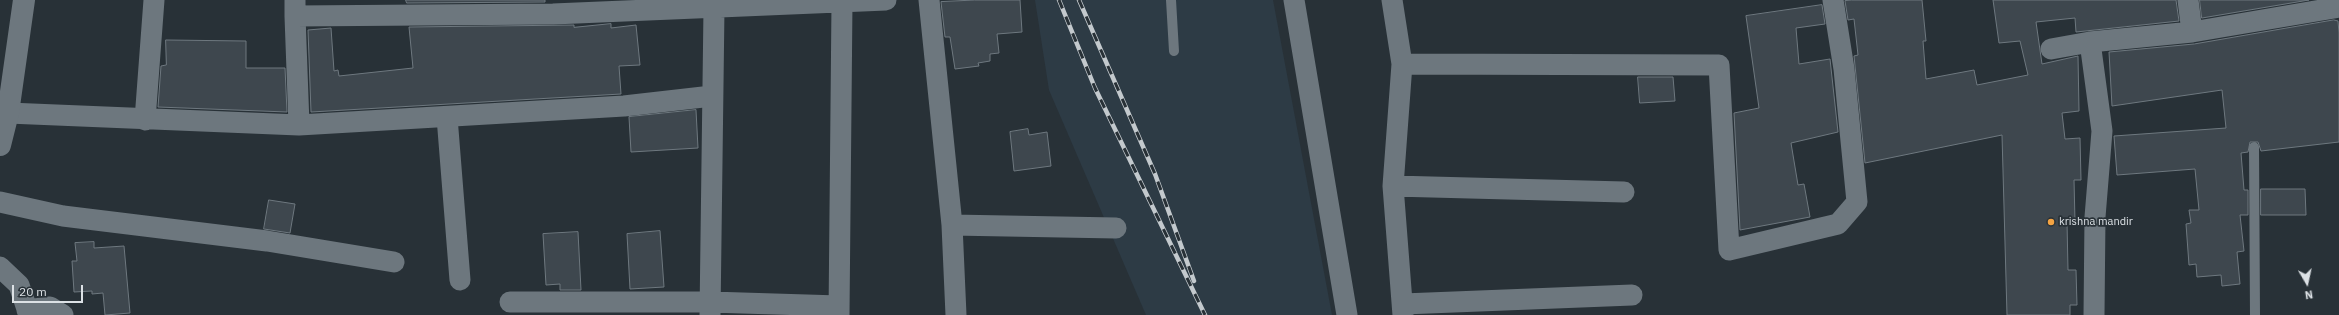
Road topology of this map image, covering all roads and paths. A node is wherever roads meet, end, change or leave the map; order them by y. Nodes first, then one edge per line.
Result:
1 (24, 0) edge
2 (154, 0) edge
3 (886, 0) edge
4 (929, 0) edge
5 (1171, 0) edge
6 (1294, 0) edge
7 (1392, 0) edge
8 (1833, 0) edge
9 (2188, 0) edge
10 (842, 2) junction
11 (643, 5) edge
12 (554, 7) edge
13 (2339, 7) edge
14 (295, 8) edge
15 (714, 8) junction
16 (2192, 32) junction
17 (2090, 42) junction
18 (2051, 49) dead end
19 (1174, 51) dead end
20 (1402, 64) junction
21 (712, 96) junction
22 (8, 113) junction
23 (447, 117) junction
24 (144, 120) junction
25 (299, 125) junction
26 (0, 145) edge
27 (2254, 147) dead end
28 (1393, 186) junction
29 (1624, 192) dead end
30 (0, 202) edge
31 (952, 225) junction
32 (1116, 228) dead end
33 (394, 262) dead end
34 (0, 267) edge
35 (460, 280) dead end
36 (1632, 296) dead end
37 (510, 302) dead end
38 (710, 308) edge
39 (1403, 309) edge
40 (839, 310) edge
41 (28, 312) edge
42 (63, 315) edge
43 (956, 315) edge
44 (1347, 315) edge
45 (2094, 315) edge
46 (2255, 315) edge

1 - 22 street
2 - 24 street
3 - 10 street
4 - 31 street
5 - 19 lane
6 - 44 street
7 - 20 street
8 - 20 street
9 - 16 street
10 - 15 street
10 - 40 street
11 - 12 street
11 - 15 street
12 - 14 street
13 - 16 street
14 - 25 street
15 - 21 street
16 - 17 street
17 - 18 street
17 - 45 street
20 - 28 street
21 - 23 street
21 - 38 street
22 - 24 street
22 - 26 street
23 - 25 street
23 - 35 street
24 - 25 street
27 - 46 lane
28 - 29 street
28 - 39 street
30 - 33 street
31 - 32 street
31 - 43 street
34 - 41 street
36 - 39 street
37 - 38 street
38 - 40 street
41 - 42 street

